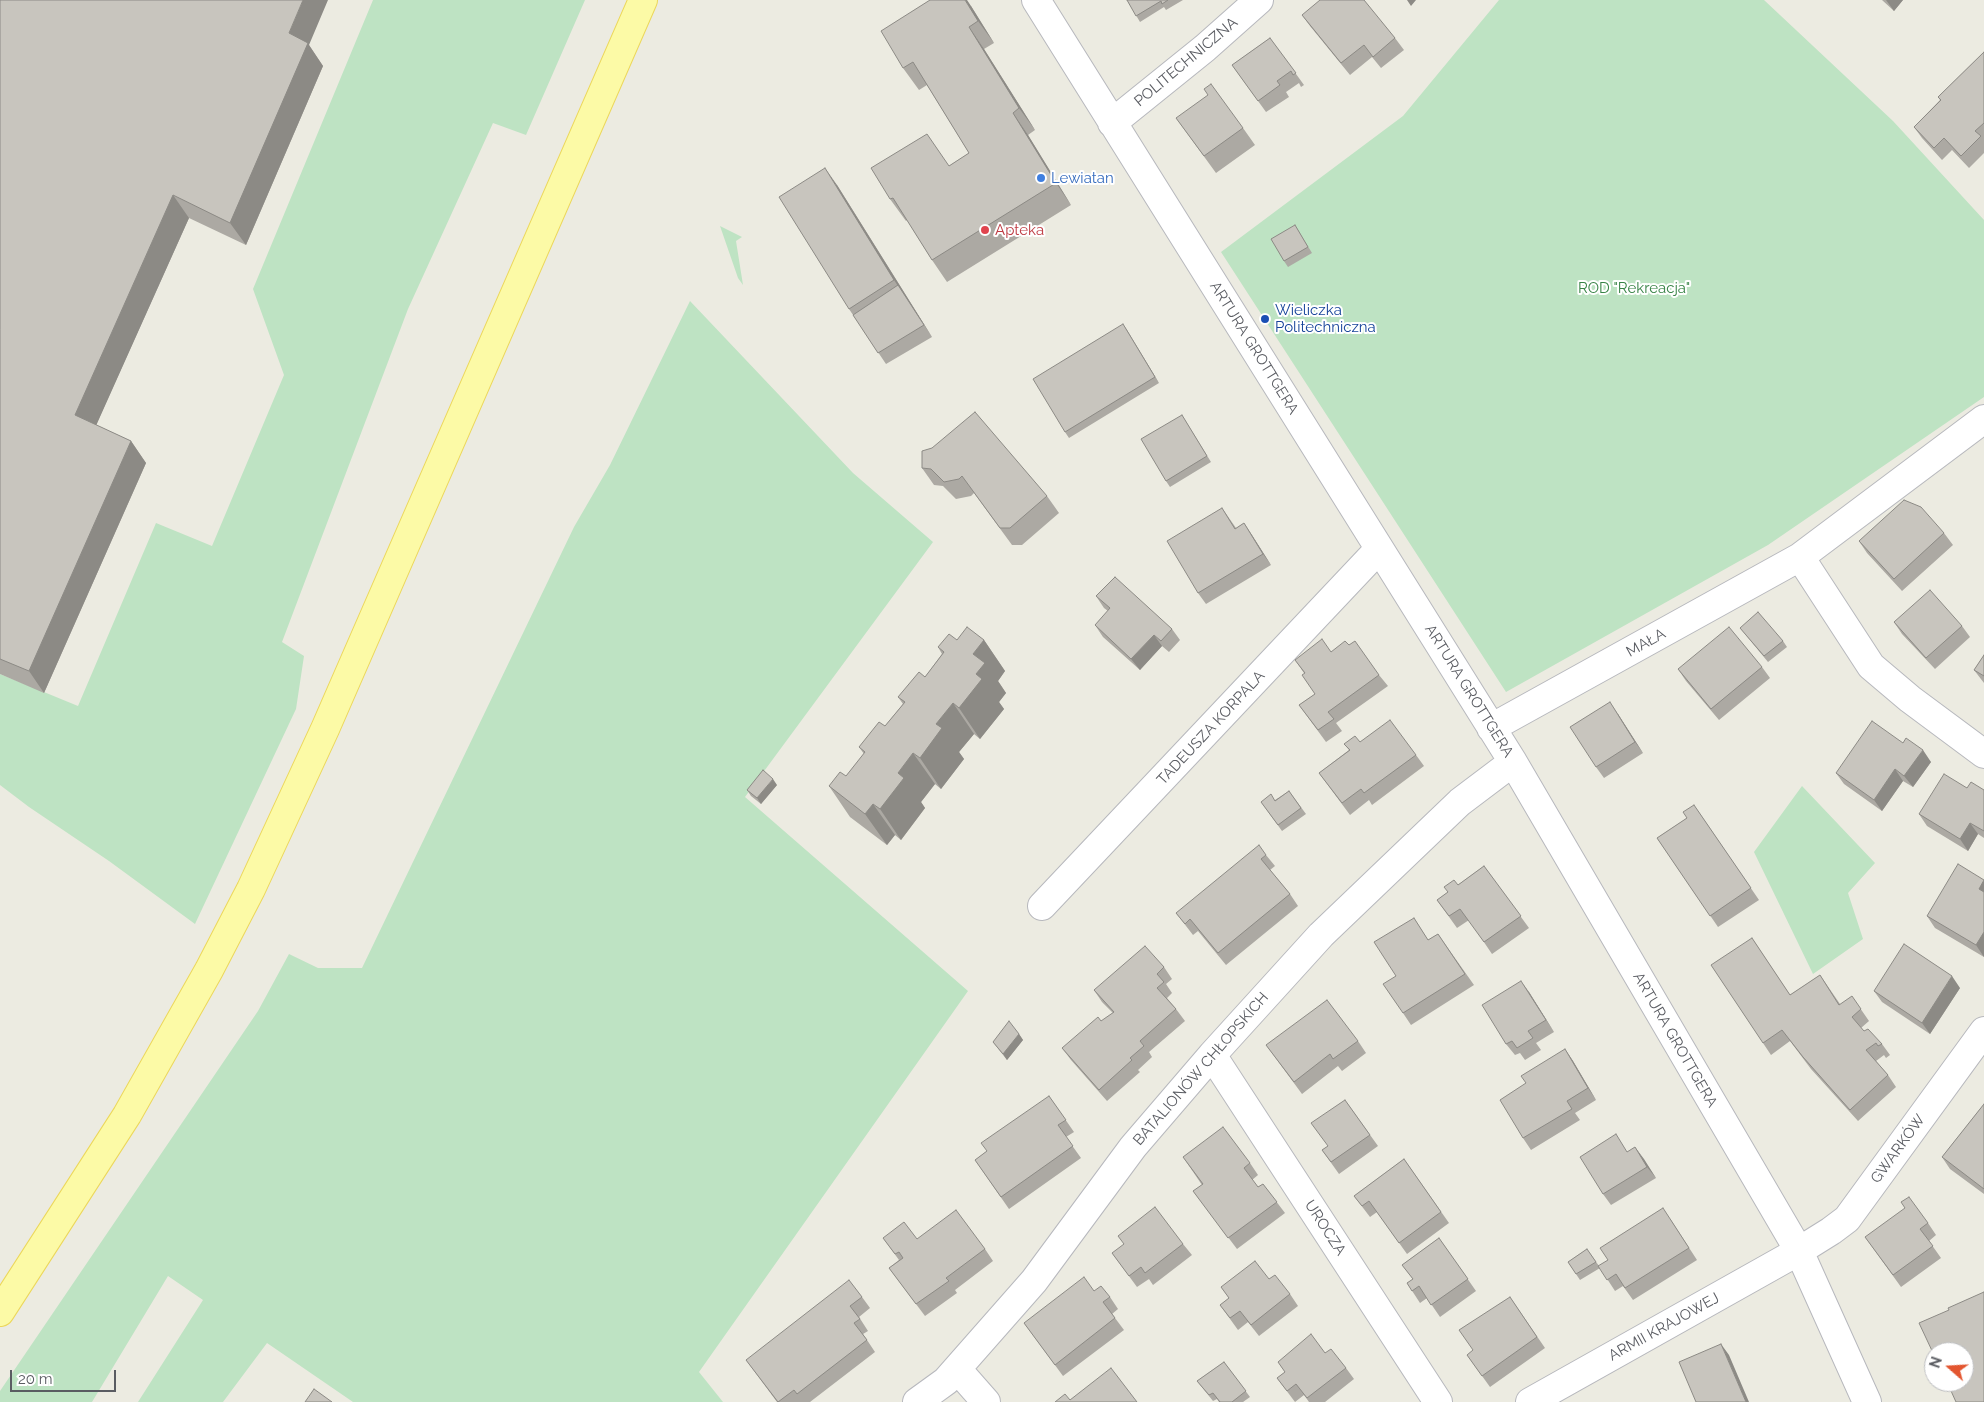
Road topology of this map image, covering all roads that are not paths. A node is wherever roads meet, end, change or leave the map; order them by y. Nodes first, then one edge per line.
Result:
1 (643, 0) edge
2 (1036, 0) edge
3 (1259, 0) edge
4 (1112, 123) junction
5 (1984, 419) edge
6 (1379, 549) junction
7 (1800, 557) junction
8 (1491, 728) junction
9 (1984, 754) edge
10 (1513, 762) junction
11 (1042, 906) dead end
12 (1984, 1031) edge
13 (1212, 1055) junction
14 (1799, 1251) junction
15 (0, 1312) edge
16 (957, 1369) junction
17 (917, 1402) edge
18 (986, 1402) edge
19 (1438, 1402) edge
20 (1530, 1402) edge
21 (1867, 1402) edge

1 - 15 main road
2 - 4 street, ARTURA GROTTGERA
3 - 4 street, POLITECHNICZNA
4 - 6 street, ARTURA GROTTGERA
5 - 7 street, MAŁA
6 - 8 street, ARTURA GROTTGERA
6 - 11 street, TADEUSZA KORPALA
7 - 8 street, MAŁA
7 - 9 street
8 - 10 street, ARTURA GROTTGERA
10 - 13 street, BATALIONÓW CHŁOPSKICH
10 - 14 street, ARTURA GROTTGERA
12 - 14 street, GWARKÓW
13 - 16 street, BATALIONÓW CHŁOPSKICH
13 - 19 street, UROCZA
14 - 20 street, ARMII KRAJOWEJ
14 - 21 street, ARTURA GROTTGERA
16 - 17 street, BATALIONÓW CHŁOPSKICH
16 - 18 street

